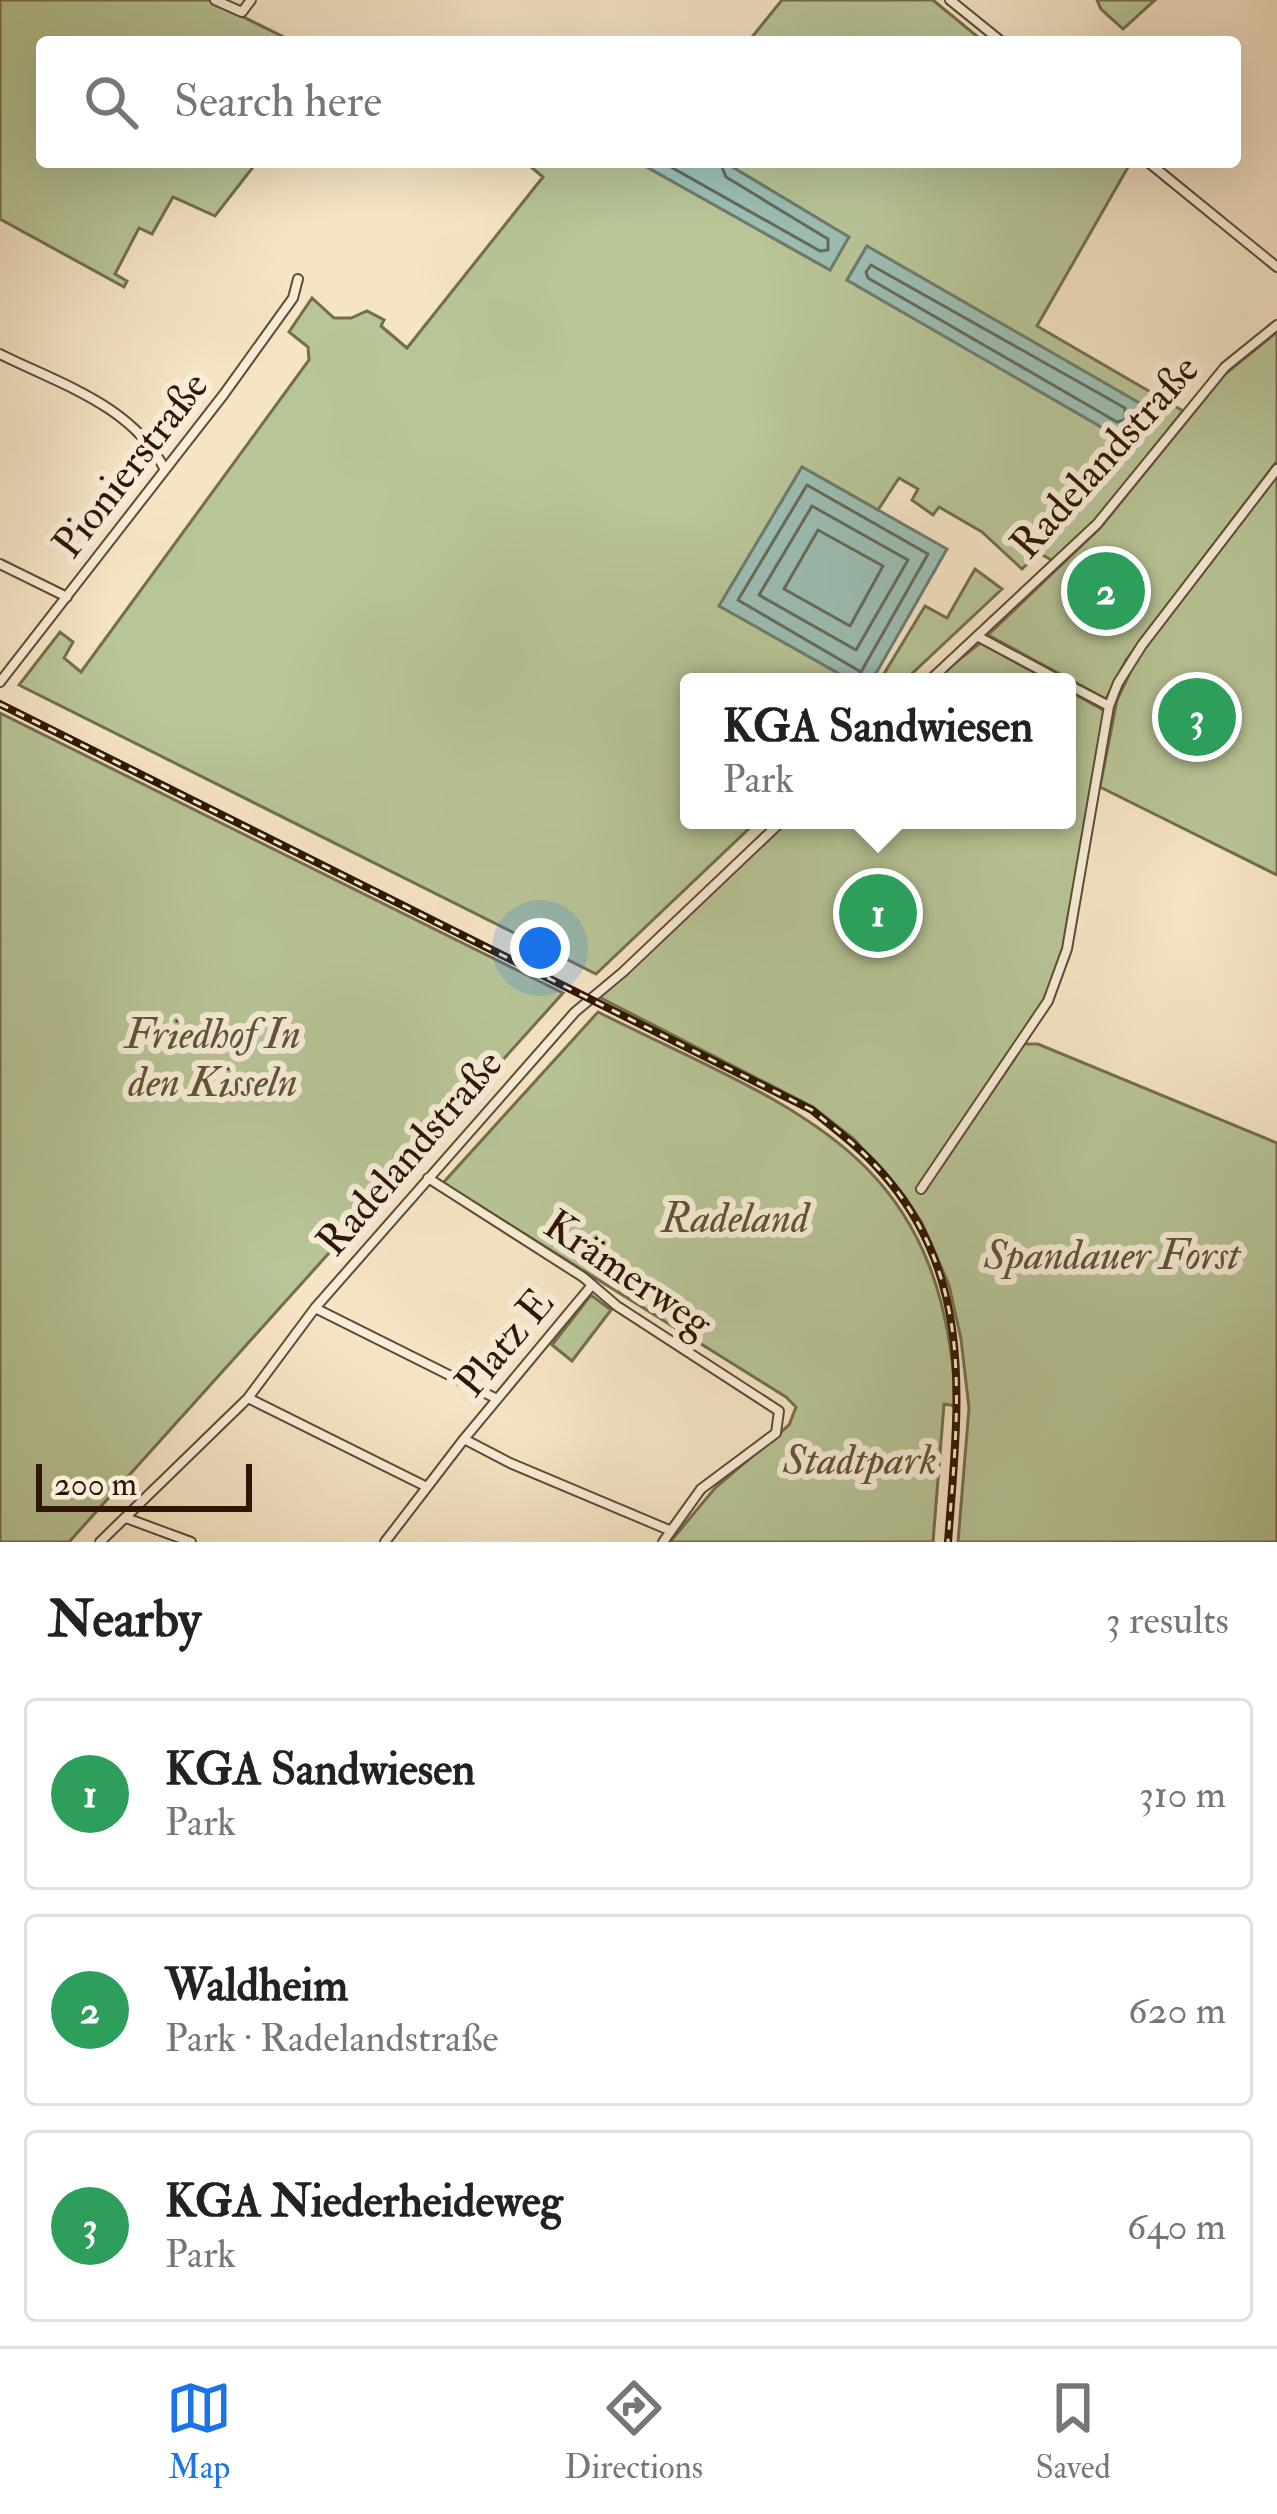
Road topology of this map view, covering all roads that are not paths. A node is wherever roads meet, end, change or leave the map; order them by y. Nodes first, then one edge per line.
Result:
1 (215, 0) edge
2 (251, 0) edge
3 (950, 0) edge
4 (995, 36) edge
5 (1155, 168) edge
6 (1277, 267) edge
7 (298, 279) dead end
8 (1277, 325) edge
9 (0, 354) edge
10 (1277, 469) edge
11 (165, 470) junction
12 (0, 563) edge
13 (68, 597) junction
14 (976, 636) junction
15 (937, 673) edge
16 (1046, 673) edge
17 (0, 682) edge
18 (1076, 689) edge
19 (1109, 706) junction
20 (774, 829) edge
21 (428, 1178) junction
22 (921, 1189) dead end
23 (592, 1285) junction
24 (315, 1309) junction
25 (248, 1398) junction
26 (497, 1399) junction
27 (464, 1439) junction
28 (427, 1487) junction
29 (126, 1518) junction
30 (669, 1530) junction
31 (100, 1542) edge
32 (191, 1542) edge
33 (386, 1542) edge
34 (663, 1542) edge

1 - 2 street
3 - 4 street
5 - 6 street
7 - 11 street, Pionierstraße
8 - 14 street, Radelandstraße
9 - 11 street
10 - 19 street
11 - 13 street, Pionierstraße
12 - 13 street
13 - 17 street, Pionierstraße
14 - 15 street, Radelandstraße
14 - 16 street
18 - 19 street
19 - 22 street
20 - 21 street, Radelandstraße
21 - 23 street, Krämerweg
21 - 24 street, Radelandstraße
23 - 26 street, Platz E
23 - 30 street, Krämerweg
24 - 25 street, Radelandstraße
24 - 26 street
25 - 28 street
25 - 29 street, Radelandstraße
26 - 27 street, Platz E
27 - 28 street, Platz E
27 - 30 street
28 - 33 street, Platz E
29 - 31 street, Radelandstraße
29 - 32 street
30 - 34 street

